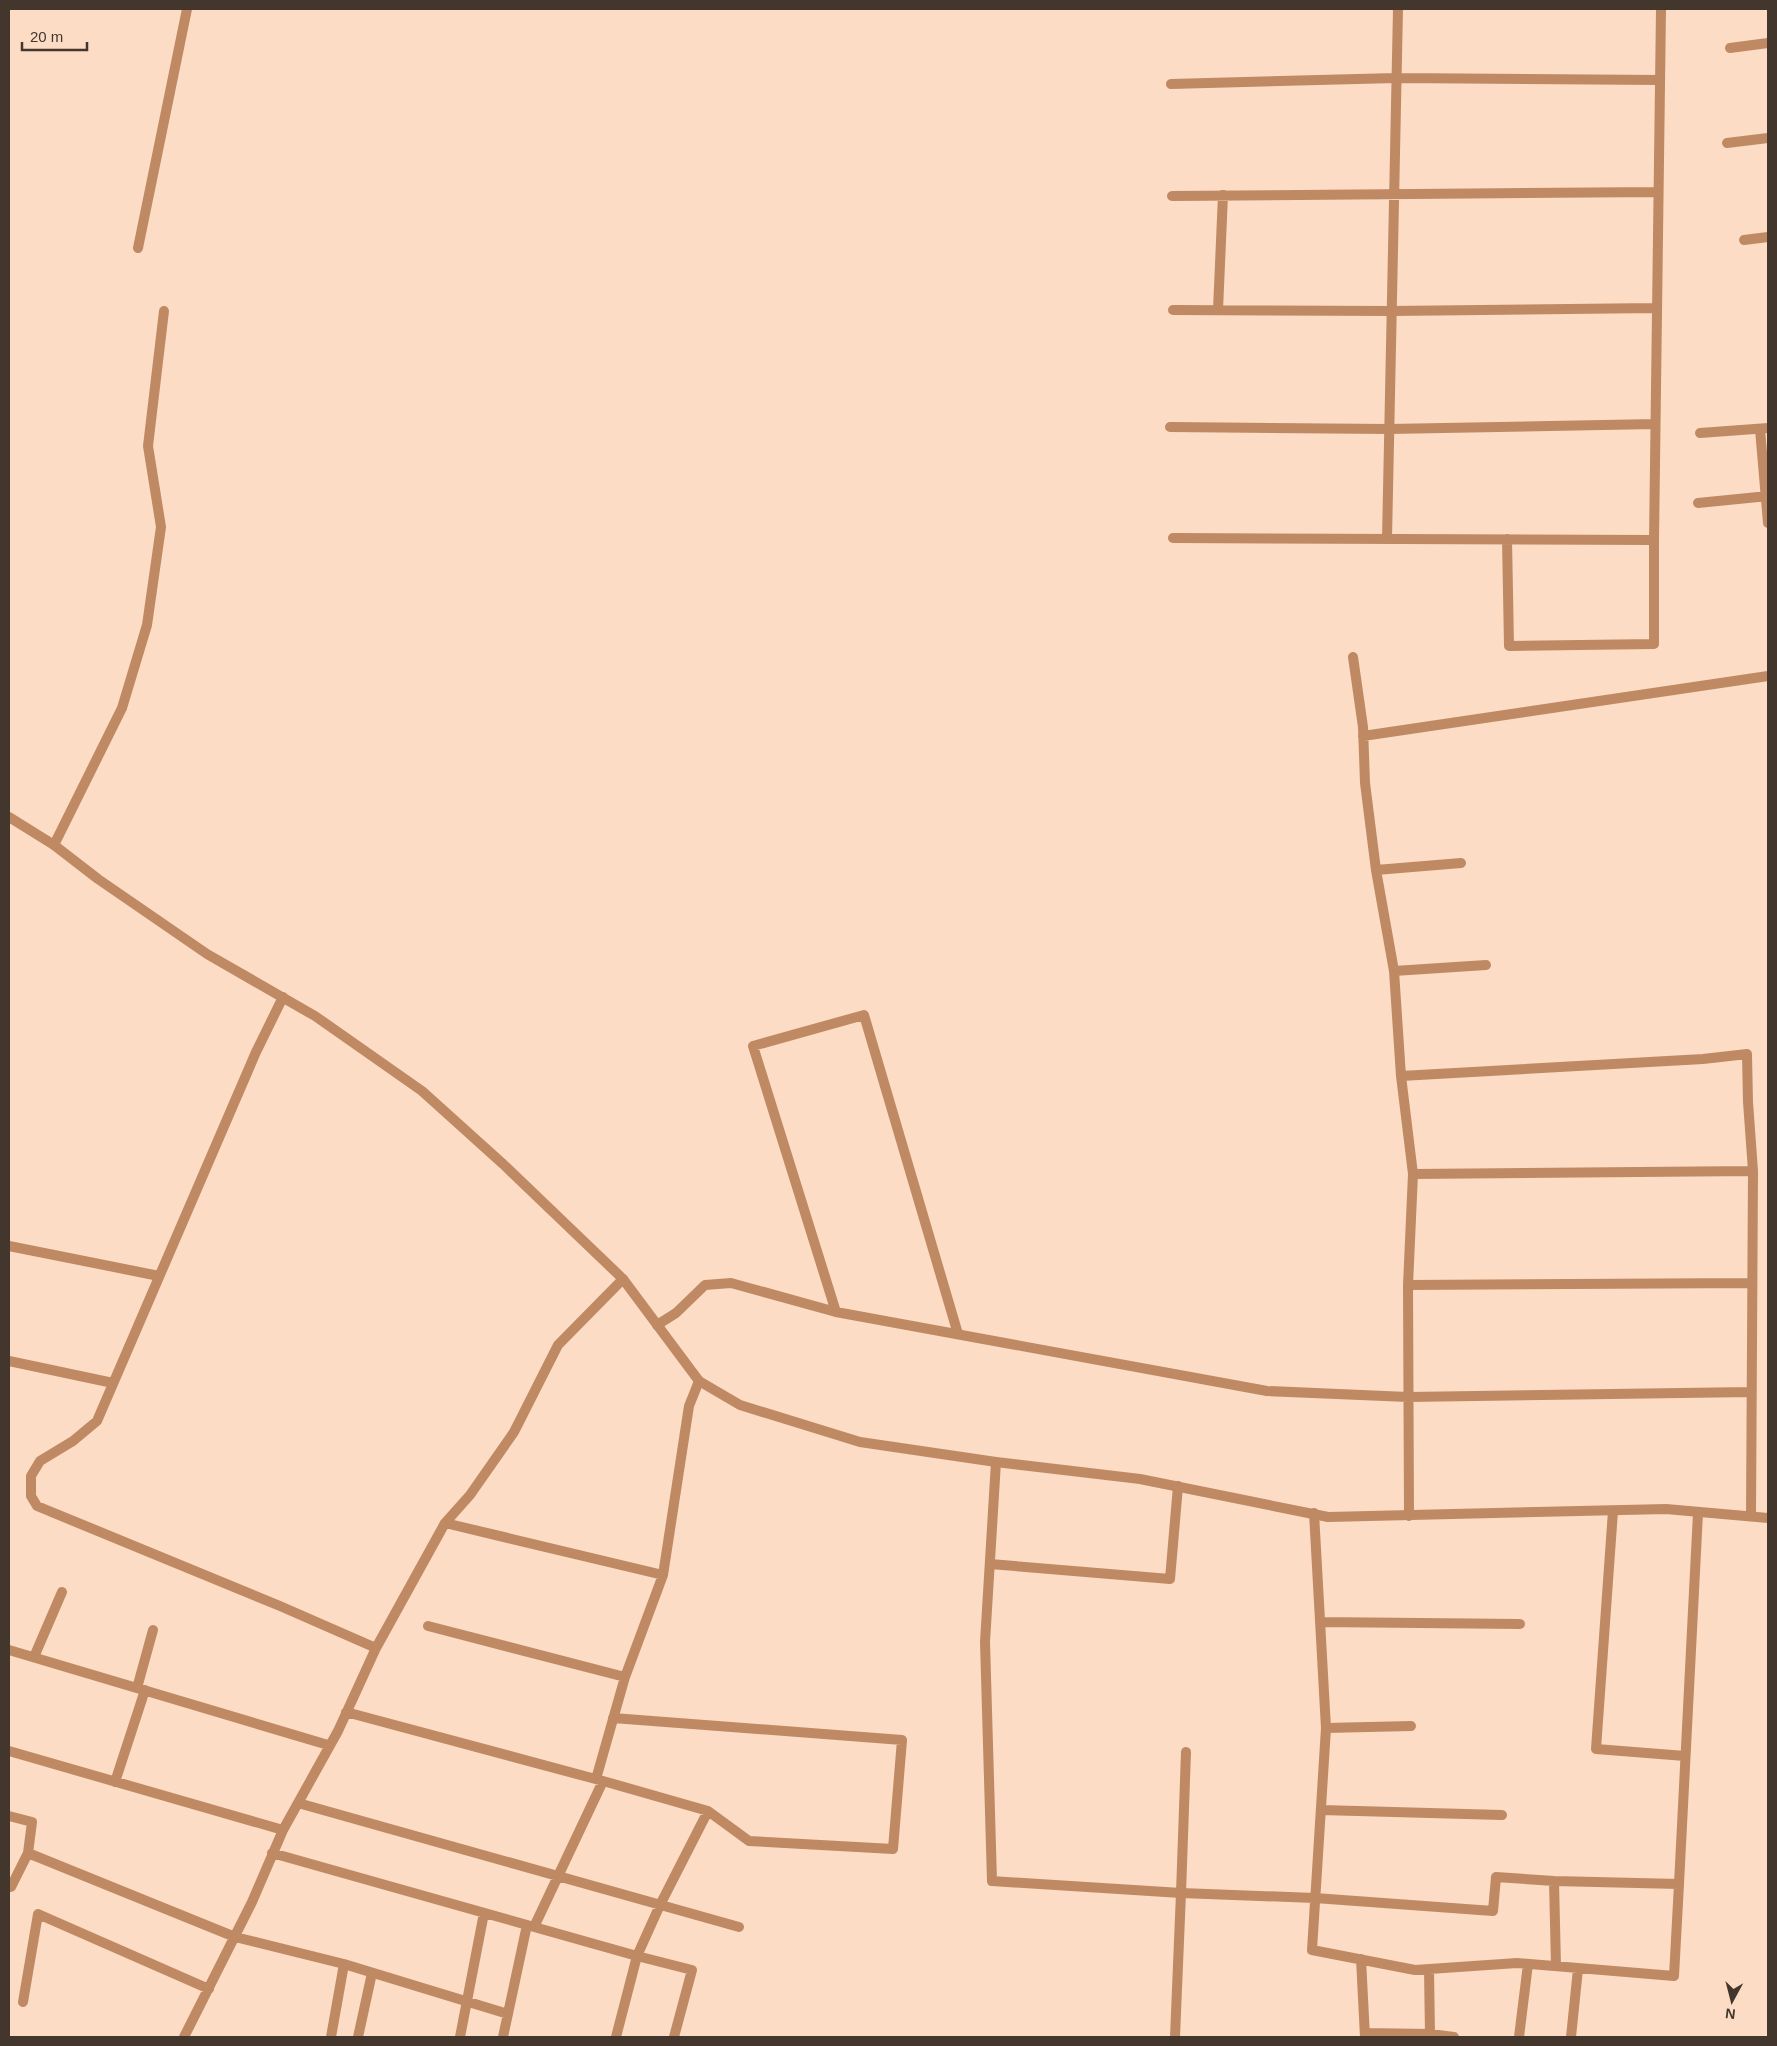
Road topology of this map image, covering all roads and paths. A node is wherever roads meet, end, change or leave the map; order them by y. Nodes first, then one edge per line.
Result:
1 (187, 9) edge
2 (1398, 9) edge
3 (1661, 9) edge
4 (1768, 43) edge
5 (1730, 48) dead end
6 (1396, 78) junction
7 (1660, 80) junction
8 (1171, 84) dead end
9 (1768, 138) edge
10 (1727, 143) dead end
11 (1658, 192) junction
12 (1394, 193) junction
13 (1223, 195) junction
14 (1172, 196) dead end
15 (1768, 237) edge
16 (1744, 240) dead end
17 (138, 248) dead end
18 (1656, 308) junction
19 (1173, 310) dead end
20 (1218, 310) junction
21 (1392, 311) junction
22 (164, 312) dead end
23 (1655, 424) junction
24 (1170, 427) dead end
25 (1390, 429) junction
26 (1764, 429) edge
27 (1700, 433) dead end
28 (1766, 497) edge
29 (1698, 503) dead end
30 (1768, 524) edge
31 (1173, 538) dead end
32 (1387, 539) junction
33 (1507, 540) junction
34 (1654, 540) junction
35 (1353, 657) dead end
36 (1768, 676) edge
37 (1363, 736) junction
38 (9, 817) edge
39 (54, 845) junction
40 (1461, 863) dead end
41 (1376, 870) junction
42 (1486, 965) dead end
43 (1394, 971) junction
44 (283, 998) junction
45 (1401, 1076) junction
46 (1753, 1171) junction
47 (1413, 1174) junction
48 (9, 1246) edge
49 (159, 1276) junction
50 (623, 1279) junction
51 (1752, 1282) junction
52 (1408, 1285) junction
53 (836, 1312) junction
54 (657, 1325) junction
55 (958, 1334) junction
56 (9, 1361) edge
57 (699, 1381) junction
58 (113, 1383) junction
59 (1752, 1392) junction
60 (1408, 1397) junction
61 (996, 1462) junction
62 (1178, 1486) junction
63 (1613, 1511) junction
64 (1314, 1513) junction
65 (1698, 1513) junction
66 (1409, 1516) junction
67 (1751, 1516) junction
68 (1768, 1518) edge
69 (445, 1523) junction
70 (990, 1564) junction
71 (663, 1574) junction
72 (62, 1592) dead end
73 (1320, 1622) junction
74 (1520, 1624) dead end
75 (428, 1626) dead end
76 (153, 1630) dead end
77 (376, 1648) junction
78 (9, 1650) edge
79 (34, 1657) junction
80 (625, 1677) junction
81 (141, 1689) junction
82 (346, 1712) junction
83 (613, 1718) junction
84 (1411, 1726) dead end
85 (1326, 1728) junction
86 (328, 1745) junction
87 (9, 1751) edge
88 (1186, 1752) dead end
89 (1685, 1756) junction
90 (600, 1780) junction
91 (115, 1782) junction
92 (298, 1803) junction
93 (1321, 1810) junction
94 (708, 1811) junction
95 (1502, 1815) dead end
96 (9, 1816) edge
97 (283, 1830) junction
98 (28, 1853) junction
99 (272, 1854) junction
100 (558, 1877) junction
101 (1554, 1881) junction
102 (1679, 1884) junction
103 (9, 1887) edge
104 (1181, 1893) junction
105 (1315, 1898) junction
106 (660, 1905) junction
107 (484, 1913) junction
108 (531, 1926) junction
109 (739, 1927) dead end
110 (235, 1937) junction
111 (637, 1956) junction
112 (1361, 1959) junction
113 (344, 1964) junction
114 (1528, 1964) junction
115 (1556, 1966) junction
116 (1429, 1969) junction
117 (1578, 1969) junction
118 (372, 1973) junction
119 (209, 1989) junction
120 (467, 2001) junction
121 (23, 2002) dead end
122 (508, 2014) junction
123 (1430, 2034) junction
124 (1365, 2035) edge
125 (184, 2037) edge
126 (331, 2037) edge
127 (358, 2037) edge
128 (460, 2037) edge
129 (503, 2037) edge
130 (616, 2037) edge
131 (674, 2037) edge
132 (1174, 2037) edge
133 (1454, 2037) edge
134 (1519, 2037) edge
135 (1571, 2037) edge

1 - 17 street
2 - 6 street
3 - 7 street
4 - 5 street
6 - 7 street
6 - 8 street
6 - 12 street
7 - 11 street
9 - 10 street
11 - 12 street
11 - 18 street
12 - 13 street
12 - 21 street
13 - 14 street
13 - 20 street
15 - 16 street
18 - 21 street
18 - 23 street
19 - 20 street
20 - 21 street
21 - 25 street
22 - 39 street
23 - 25 street
23 - 34 street
24 - 25 street
25 - 32 street
26 - 27 street
26 - 28 street
28 - 29 street
28 - 30 street
31 - 32 street
32 - 33 street
33 - 34 street
33 - 34 street
35 - 37 street
36 - 37 street
37 - 41 street
38 - 39 street
39 - 44 street
40 - 41 street
41 - 43 street
42 - 43 street
43 - 45 street
44 - 49 street
44 - 50 street
45 - 46 street
45 - 47 street
46 - 47 street
46 - 51 street
47 - 52 street
48 - 49 street
49 - 58 street
50 - 54 street
50 - 69 street
51 - 52 street
51 - 59 street
52 - 60 street
53 - 54 street
53 - 55 street
53 - 55 street
54 - 57 street
55 - 60 street
56 - 58 street
57 - 61 street
57 - 71 street
58 - 77 street
59 - 60 street
59 - 67 street
60 - 66 street
61 - 62 street
61 - 70 street
62 - 64 street
62 - 70 street
63 - 65 street
63 - 66 street
63 - 89 street
64 - 66 street
64 - 73 street
65 - 67 street
65 - 89 street
67 - 68 street
69 - 71 street
69 - 77 street
70 - 104 street
71 - 80 street
72 - 79 street
73 - 74 street
73 - 85 street
75 - 80 street
76 - 81 street
77 - 82 street
78 - 79 street
79 - 81 street
80 - 83 street
81 - 86 street
81 - 91 street
82 - 86 street
82 - 90 street
83 - 90 street
83 - 94 street
84 - 85 street
85 - 93 street
86 - 92 street
87 - 91 street
88 - 104 street
89 - 102 street
90 - 94 street
90 - 100 street
91 - 97 street
92 - 97 street
92 - 100 street
93 - 95 street
93 - 105 street
94 - 106 street
96 - 98 street
97 - 99 street
98 - 103 street
98 - 110 street
99 - 107 street
99 - 110 street
100 - 106 street
100 - 108 street
101 - 102 street
101 - 105 street
101 - 115 street
102 - 117 street
104 - 105 street
104 - 132 street
105 - 112 street
106 - 109 street
106 - 111 street
107 - 108 street
107 - 120 street
108 - 111 street
108 - 122 street
110 - 113 street
110 - 119 street
111 - 130 street
111 - 131 street
112 - 116 street
112 - 124 street
113 - 118 street
113 - 126 street
114 - 115 street
114 - 116 street
114 - 134 street
115 - 117 street
116 - 123 street
117 - 135 street
118 - 120 street
118 - 127 street
119 - 121 street
119 - 125 street
120 - 122 street
120 - 128 street
122 - 129 street
123 - 124 street
123 - 133 street

